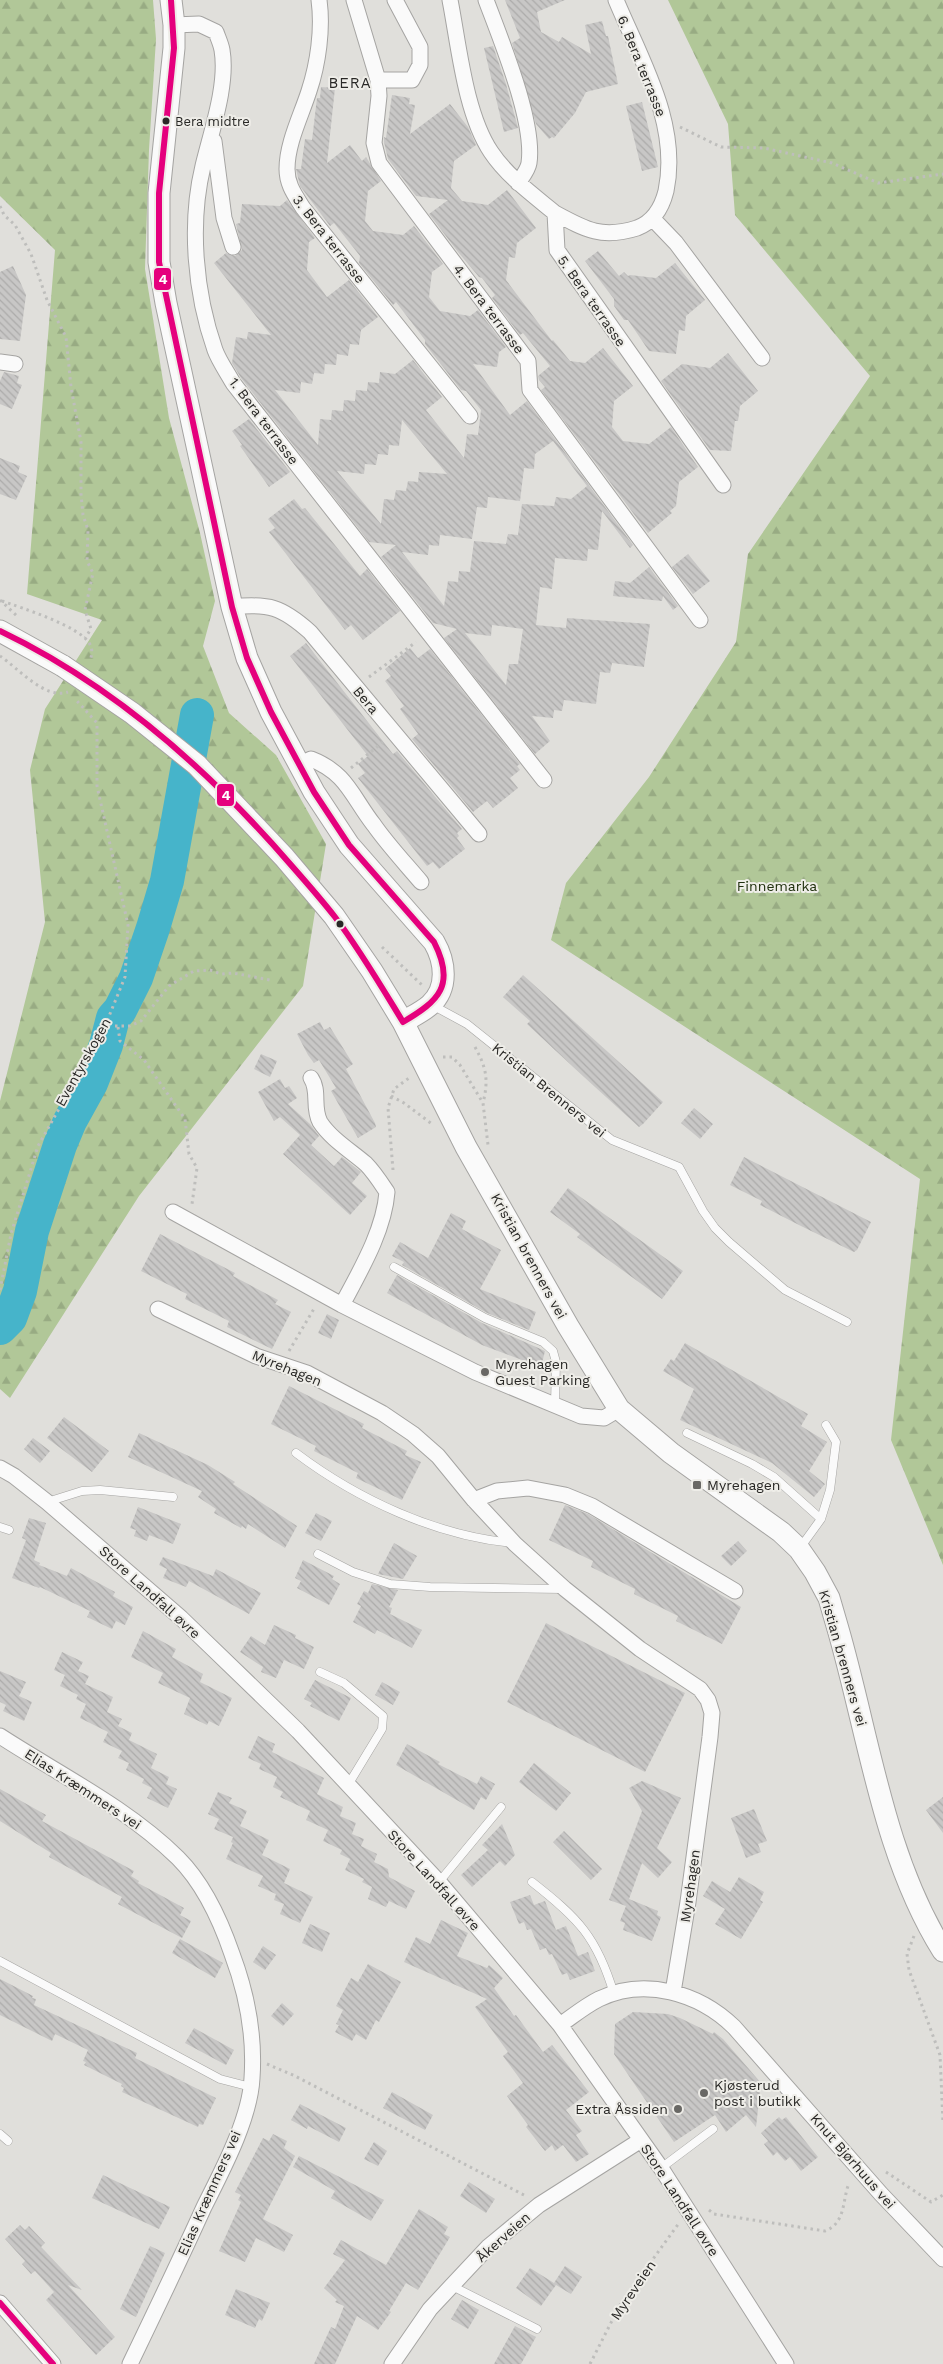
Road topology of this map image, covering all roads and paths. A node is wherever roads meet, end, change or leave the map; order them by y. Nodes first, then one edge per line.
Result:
1 (171, 0) edge
2 (319, 0) edge
3 (354, 0) edge
4 (395, 0) edge
5 (450, 0) edge
6 (486, 0) edge
7 (616, 0) edge
8 (174, 25) junction
9 (378, 80) junction
10 (665, 124) junction
11 (213, 132) junction
12 (943, 174) edge
13 (518, 183) junction
14 (0, 206) edge
15 (555, 213) junction
16 (653, 219) junction
17 (233, 247) dead end
18 (762, 358) dead end
19 (470, 416) dead end
20 (723, 485) dead end
21 (0, 600) edge
22 (232, 607) junction
23 (700, 620) dead end
24 (21, 621) dead end
25 (0, 631) edge
26 (428, 632) junction
27 (85, 638) dead end
28 (379, 669) dead end
29 (69, 692) dead end
30 (394, 733) junction
31 (298, 765) junction
32 (341, 776) junction
33 (544, 780) dead end
34 (478, 834) dead end
35 (421, 882) dead end
36 (382, 947) dead end
37 (270, 980) dead end
38 (434, 999) junction
39 (403, 1022) junction
40 (473, 1044) dead end
41 (443, 1057) dead end
42 (414, 1075) dead end
43 (311, 1078) dead end
44 (391, 1096) junction
45 (483, 1103) junction
46 (439, 1130) dead end
47 (489, 1150) dead end
48 (387, 1192) junction
49 (173, 1212) dead end
50 (187, 1220) junction
51 (394, 1267) dead end
52 (0, 1290) edge
53 (322, 1294) junction
54 (342, 1305) junction
55 (158, 1309) dead end
56 (847, 1322) dead end
57 (281, 1364) junction
58 (555, 1404) junction
59 (620, 1409) junction
60 (826, 1425) dead end
61 (687, 1433) dead end
62 (296, 1453) dead end
63 (0, 1468) edge
64 (173, 1497) dead end
65 (474, 1500) junction
66 (47, 1502) junction
67 (821, 1519) junction
68 (0, 1527) edge
69 (9, 1530) dead end
70 (515, 1544) junction
71 (799, 1549) junction
72 (318, 1554) dead end
73 (565, 1589) junction
74 (735, 1591) dead end
75 (320, 1672) dead end
76 (0, 1736) edge
77 (348, 1785) junction
78 (501, 1807) dead end
79 (439, 1882) junction
80 (532, 1882) dead end
81 (922, 1915) junction
82 (943, 1951) edge
83 (0, 1962) edge
84 (673, 1992) junction
85 (614, 1994) junction
86 (560, 2025) junction
87 (253, 2058) junction
88 (251, 2087) junction
89 (943, 2123) edge
90 (713, 2129) dead end
91 (0, 2134) edge
92 (641, 2140) junction
93 (8, 2141) dead end
94 (661, 2168) junction
95 (862, 2172) junction
96 (943, 2195) edge
97 (539, 2205) junction
98 (702, 2209) dead end
99 (683, 2220) dead end
100 (943, 2259) edge
101 (452, 2286) junction
102 (0, 2303) edge
103 (537, 2329) dead end
104 (53, 2364) edge
105 (130, 2364) edge
106 (392, 2364) edge
107 (590, 2364) edge
108 (786, 2364) edge

1 - 8 main road
2 - 19 street, 3. Bera terrasse
3 - 9 street, 4. Bera terrasse
4 - 9 street
5 - 13 street
6 - 13 street
7 - 10 street, 6. Bera terrasse
8 - 11 street, 1. Bera terrasse
8 - 22 main road
9 - 23 street, 4. Bera terrasse
10 - 12 path
10 - 16 street, 6. Bera terrasse
11 - 17 street
11 - 26 street, 1. Bera terrasse
13 - 15 street
14 - 27 path
15 - 16 street
15 - 20 street, 5. Bera terrasse
16 - 18 street
21 - 24 path
22 - 30 street, Bera
22 - 31 main road
25 - 39 main road, Kristian brenners vei, bridge
26 - 28 path
26 - 33 street, 1. Bera terrasse
29 - 52 path, Eventyrskogen
30 - 32 path
30 - 34 street, Bera
31 - 32 street
31 - 38 main road
32 - 35 street
36 - 38 path
37 - 50 path
38 - 39 main road
38 - 56 lane, Kristian Brenners vei
39 - 59 main road, Kristian brenners vei
40 - 45 path
41 - 45 path
42 - 44 path
43 - 48 street
44 - 46 path
44 - 48 path
45 - 47 path
48 - 54 street
49 - 50 street
50 - 53 street
51 - 58 lane
53 - 54 street
53 - 57 path
54 - 58 street
55 - 57 street, Myrehagen
57 - 65 street, Myrehagen
58 - 59 street
59 - 71 main road, Kristian brenners vei
60 - 67 lane
61 - 67 lane
62 - 70 lane
63 - 66 street, Store Landfall øvre
64 - 66 lane
65 - 70 street, Myrehagen
65 - 74 street
66 - 77 street, Store Landfall øvre
67 - 71 lane
68 - 69 lane
70 - 73 street, Myrehagen
71 - 81 main road, Kristian brenners vei
72 - 73 lane
73 - 84 street, Myrehagen
75 - 77 lane
76 - 87 street, Elias Kræmmers vei
77 - 79 street, Store Landfall øvre
78 - 79 lane
79 - 86 street, Store Landfall øvre
80 - 85 lane
81 - 82 main road, Kristian brenners vei
81 - 89 path
83 - 88 lane
84 - 85 street, Knut Bjørhuus vei
84 - 95 street, Knut Bjørhuus vei
85 - 86 street, Knut Bjørhuus vei
86 - 92 street, Store Landfall øvre
87 - 88 street, Elias Kræmmers vei
87 - 97 path
88 - 105 street, Elias Kræmmers vei
90 - 94 lane
91 - 93 lane
92 - 94 street, Store Landfall øvre
92 - 97 street, Åkerveien
94 - 108 street, Store Landfall øvre
95 - 96 path
95 - 98 path
95 - 100 street, Knut Bjørhuus vei
97 - 101 street, Åkerveien
99 - 107 path, Myreveien
101 - 103 lane
101 - 106 street, Åkerveien
102 - 104 street

